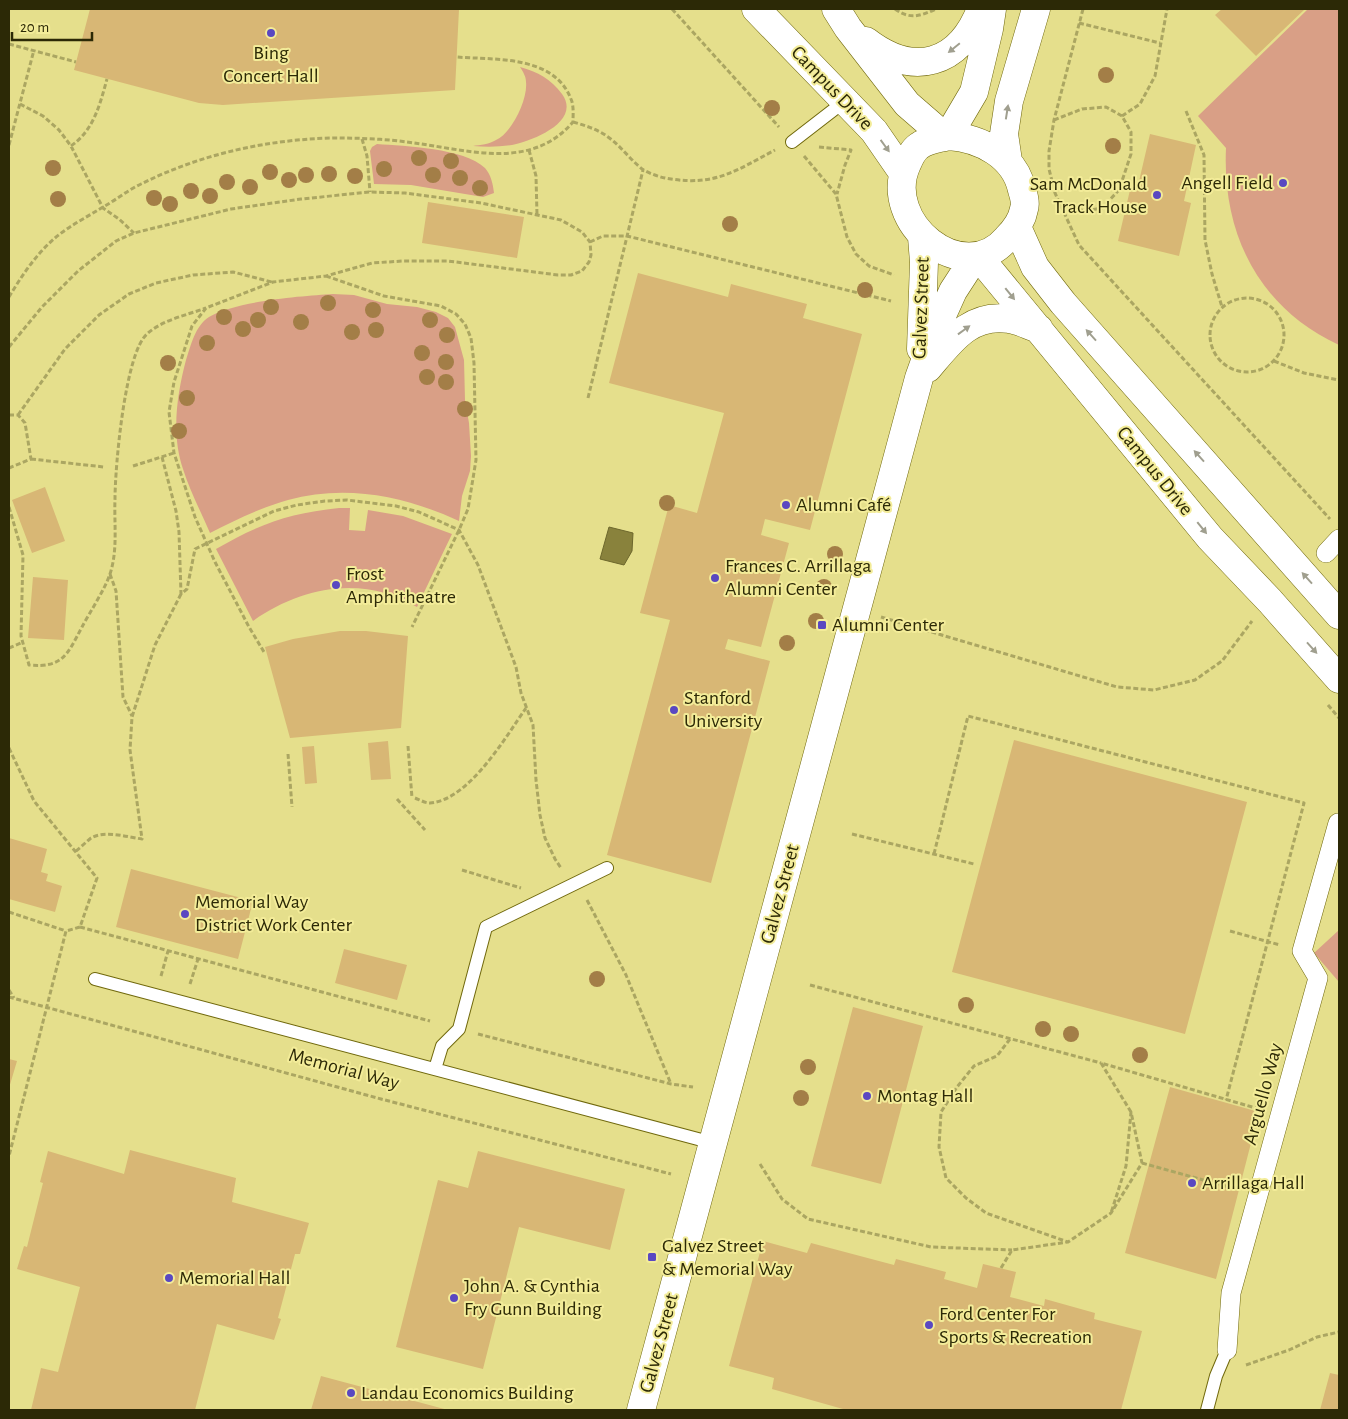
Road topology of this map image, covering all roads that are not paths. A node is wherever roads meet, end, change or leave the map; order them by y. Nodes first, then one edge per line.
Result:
1 (756, 9) edge
2 (981, 9) edge
3 (992, 9) edge
4 (1036, 9) edge
5 (842, 18) edge
6 (845, 101) junction
7 (947, 137) junction
8 (792, 142) road end
9 (1008, 161) junction
10 (903, 173) junction
11 (1017, 227) junction
12 (922, 237) junction
13 (977, 257) junction
14 (1039, 329) junction
15 (919, 378) junction
16 (1336, 530) edge
17 (1326, 553) dead end
18 (1339, 615) edge
19 (1339, 679) edge
20 (1338, 823) edge
21 (607, 868) dead end
22 (96, 979) dead end
23 (435, 1069) junction
24 (713, 1143) junction
25 (1227, 1350) joint
26 (642, 1410) edge
27 (1207, 1410) edge

1 - 6 street, Campus Drive
2 -> 5 street
3 - 7 street
9 -> 4 street
5 - 7 street
6 - 8 lane
6 -> 10 street, Campus Drive
7 - 9 street
7 - 10 street
9 - 11 street
10 - 12 street
11 - 13 street
18 -> 11 street, Campus Drive
12 - 13 street
12 - 15 street, Galvez Street
13 -> 14 street, Campus Drive
13 - 15 street, Galvez Street
15 -> 14 street
14 -> 19 street, Campus Drive
15 - 24 street, Galvez Street
16 - 17 street
20 - 25 street, Arguello Way
21 - 23 lane
22 - 23 lane, Memorial Way
23 - 24 lane, Memorial Way
24 - 26 street, Galvez Street
25 - 27 lane, Arguello Way

